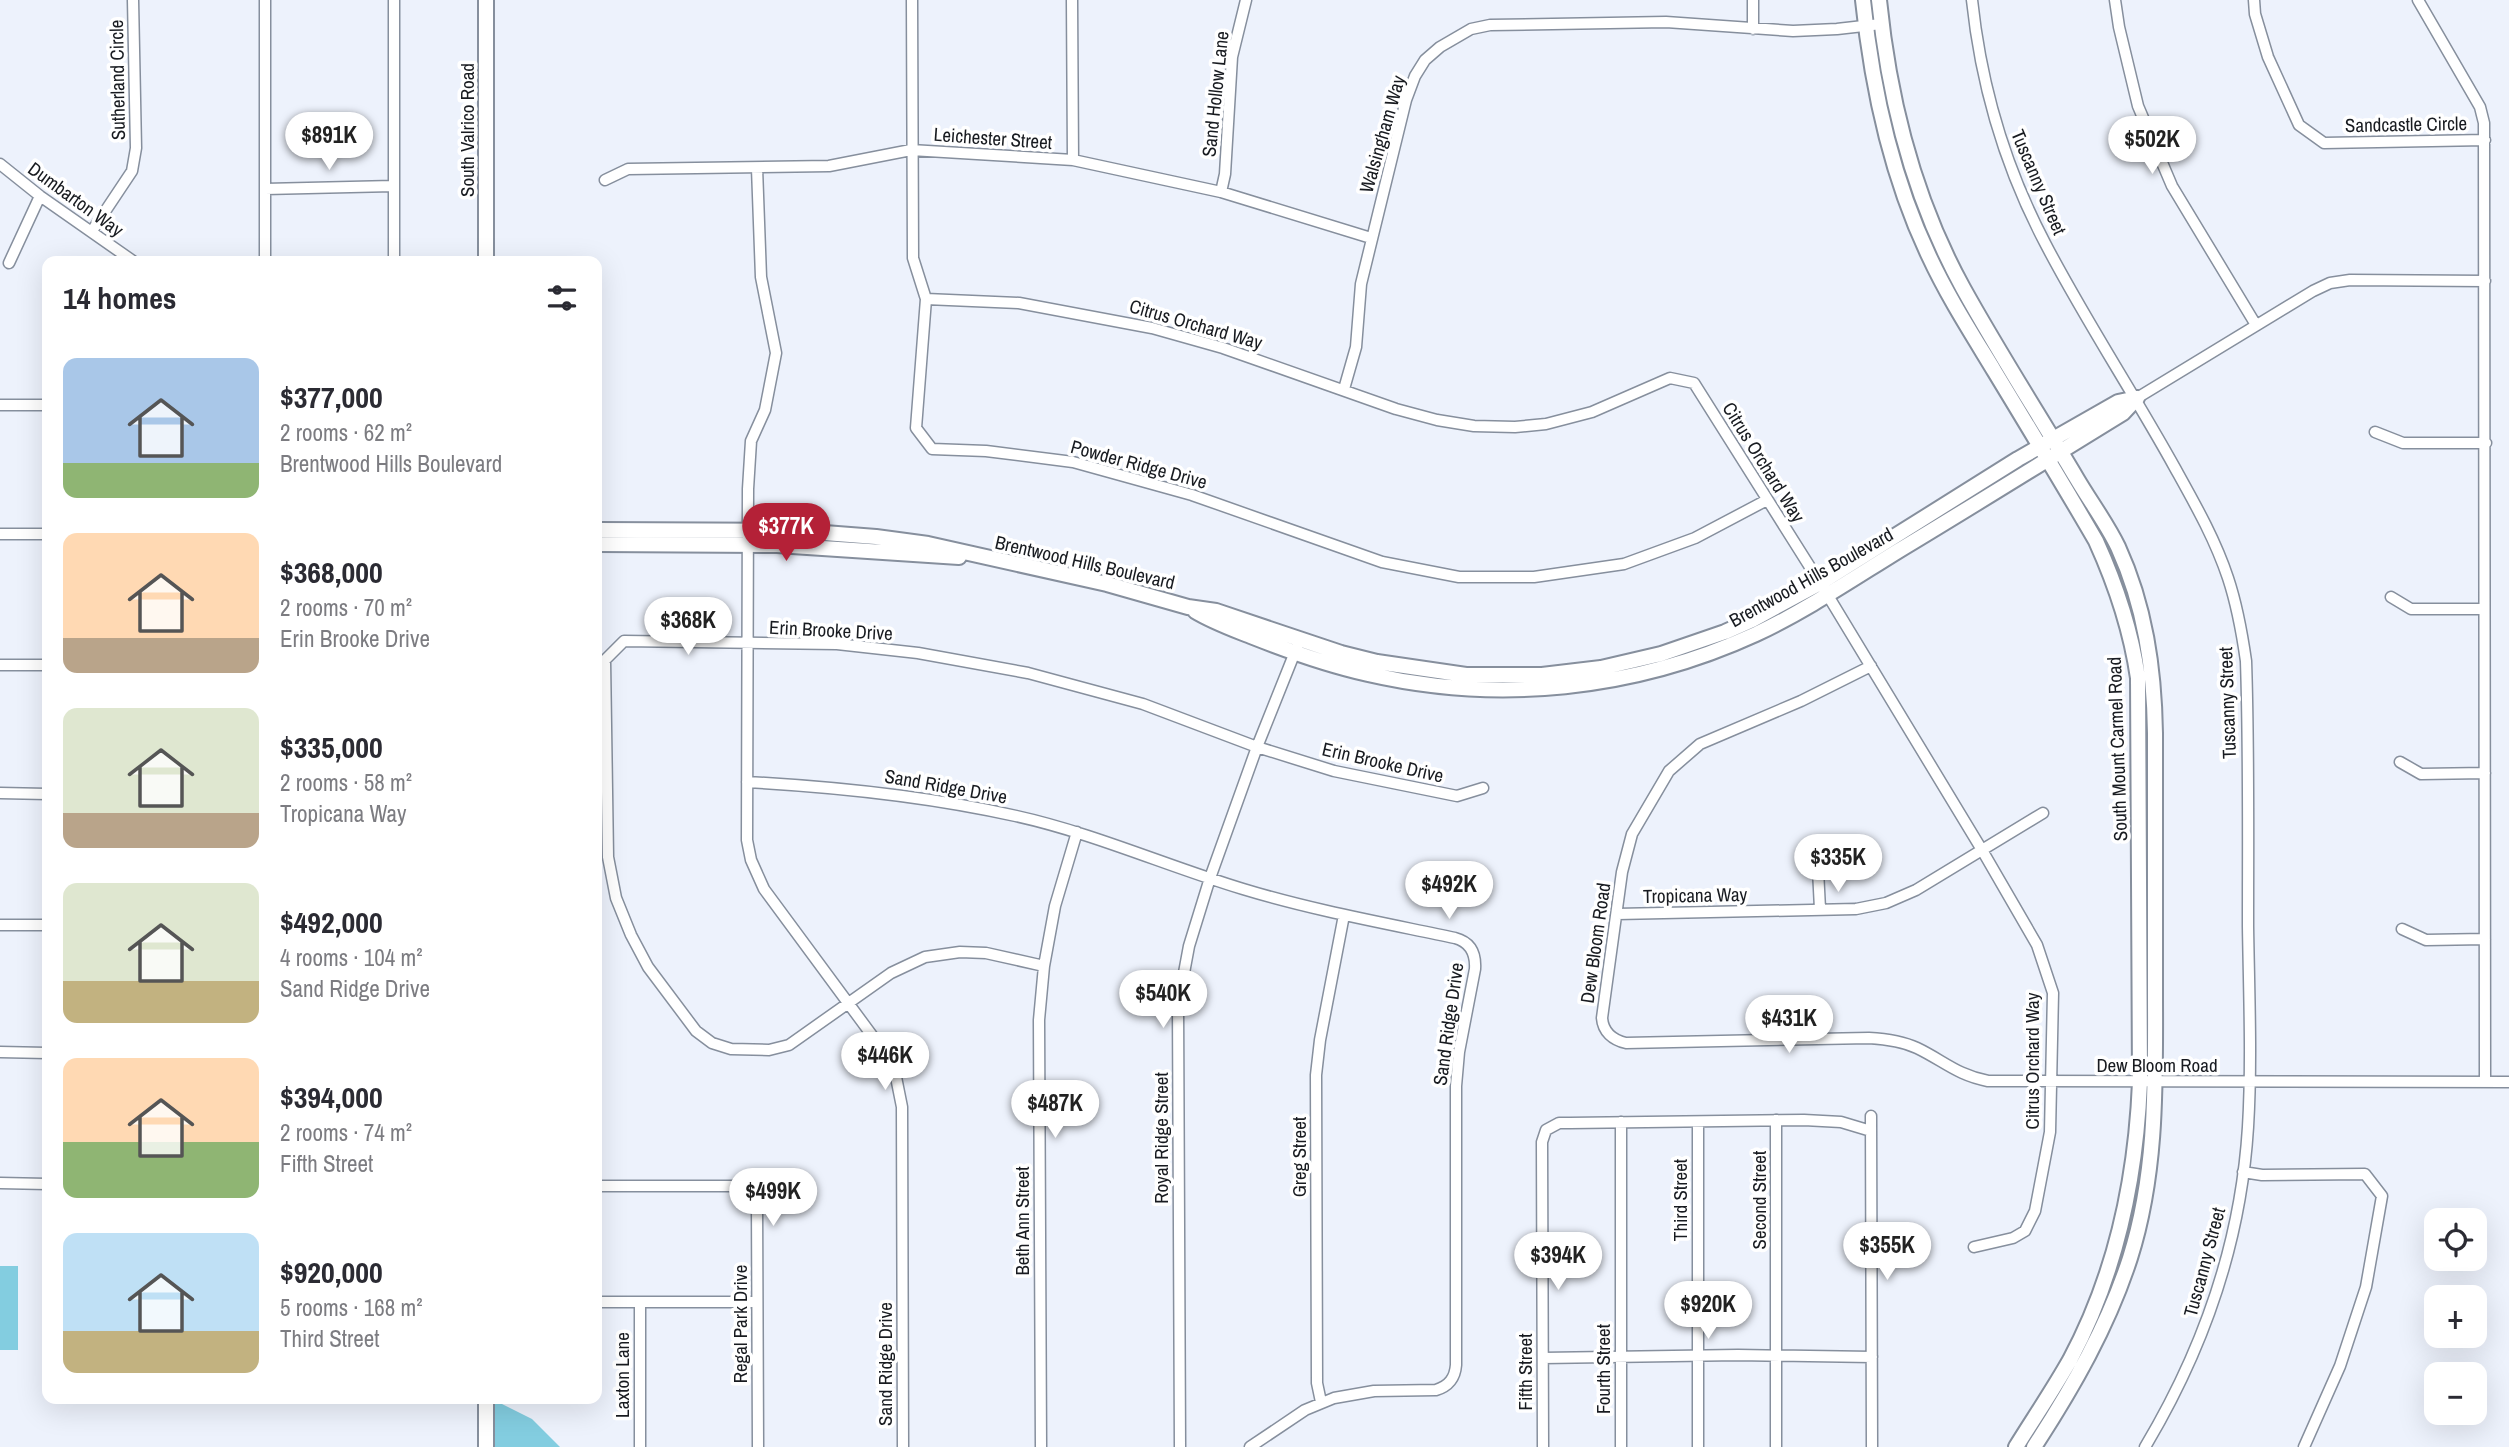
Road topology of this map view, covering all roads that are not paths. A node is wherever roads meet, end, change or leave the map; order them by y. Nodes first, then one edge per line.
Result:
1 (133, 0) edge
2 (265, 0) edge
3 (394, 0) edge
4 (486, 0) edge
5 (912, 0) edge
6 (1072, 0) edge
7 (1246, 0) edge
8 (1754, 0) edge
9 (1863, 0) edge
10 (1879, 0) edge
11 (1972, 0) edge
12 (2115, 0) edge
13 (2254, 0) edge
14 (2418, 0) edge
15 (1881, 24) junction
16 (1866, 26) junction
17 (1753, 29) junction
18 (2485, 140) junction
19 (911, 150) junction
20 (1073, 160) junction
21 (0, 164) edge
22 (757, 168) junction
23 (605, 180) dead end
24 (393, 186) junction
25 (265, 189) junction
26 (1221, 192) junction
27 (40, 196) junction
28 (92, 231) junction
29 (1371, 238) junction
30 (126, 256) edge
31 (265, 256) edge
32 (394, 256) edge
33 (486, 256) edge
34 (9, 263) dead end
35 (2485, 281) junction
36 (926, 299) junction
37 (2256, 325) junction
38 (1343, 389) junction
39 (2137, 398) junction
40 (0, 405) edge
41 (42, 405) edge
42 (2375, 432) dead end
43 (2486, 443) junction
44 (2050, 449) junction
45 (1767, 500) junction
46 (1927, 515) junction
47 (1936, 528) junction
48 (602, 530) edge
49 (0, 534) edge
50 (42, 534) edge
51 (748, 537) junction
52 (602, 544) edge
53 (1823, 589) junction
54 (2391, 597) dead end
55 (2483, 609) junction
56 (747, 643) junction
57 (1297, 647) junction
58 (0, 665) edge
59 (42, 665) edge
60 (1871, 666) junction
61 (1257, 747) junction
62 (2400, 762) dead end
63 (2485, 773) junction
64 (747, 782) junction
65 (1483, 788) dead end
66 (0, 793) edge
67 (42, 794) edge
68 (2043, 813) dead end
69 (1077, 832) junction
70 (1817, 850) dead end
71 (1982, 850) junction
72 (1210, 878) junction
73 (1820, 909) junction
74 (1617, 914) junction
75 (1344, 915) junction
76 (0, 925) edge
77 (42, 925) edge
78 (2402, 929) dead end
79 (2485, 939) junction
80 (1044, 966) junction
81 (849, 1003) junction
82 (0, 1052) edge
83 (42, 1053) edge
84 (2051, 1082) junction
85 (2140, 1082) junction
86 (2155, 1082) junction
87 (2249, 1082) junction
88 (2485, 1082) junction
89 (2509, 1082) edge
90 (1871, 1116) dead end
91 (1776, 1121) junction
92 (1620, 1122) junction
93 (1698, 1122) junction
94 (1871, 1131) junction
95 (2243, 1172) junction
96 (0, 1183) edge
97 (42, 1184) edge
98 (602, 1186) edge
99 (1974, 1247) dead end
100 (757, 1301) junction
101 (602, 1302) edge
102 (640, 1302) junction
103 (1620, 1357) junction
104 (1698, 1357) junction
105 (1776, 1357) junction
106 (1872, 1357) junction
107 (1543, 1358) junction
108 (1321, 1402) junction
109 (486, 1404) edge
110 (486, 1447) edge
111 (640, 1447) edge
112 (758, 1447) edge
113 (903, 1447) edge
114 (1041, 1447) edge
115 (1180, 1447) edge
116 (1250, 1447) edge
117 (1543, 1447) edge
118 (1620, 1447) edge
119 (1698, 1447) edge
120 (1776, 1447) edge
121 (1872, 1447) edge
122 (2016, 1447) edge
123 (2034, 1447) edge
124 (2145, 1447) edge
125 (2304, 1447) edge

1 - 28 street, Sutherland Circle
2 - 25 street
3 - 24 street
4 - 33 street, South Valrico Road
5 - 19 street, Powder Ridge Drive
6 - 20 street
7 - 26 street, Sand Hollow Lane
8 - 17 street
9 - 16 street, South Mount Carmel Road
10 - 15 street, South Mount Carmel Road
11 - 39 street, Tuscanny Street
12 - 37 street
13 - 18 street, Sandcastle Circle
14 - 18 street
15 - 16 street, Walsingham Way
15 - 44 street, South Mount Carmel Road
16 - 17 street, Walsingham Way
16 - 44 street, South Mount Carmel Road
17 - 29 street, Walsingham Way
18 - 35 street
19 - 20 street, Leichester Street
19 - 22 street, Leichester Street
19 - 36 street, Powder Ridge Drive
20 - 26 street, Leichester Street
21 - 27 street, Dumbarton Way
22 - 23 street, Leichester Street
22 - 51 street, Sand Ridge Drive
24 - 25 street
24 - 32 street
25 - 31 street
26 - 29 street, Leichester Street
27 - 28 street, Dumbarton Way
27 - 34 street
28 - 30 street, Dumbarton Way
29 - 38 street, Walsingham Way
35 - 37 street, Brentwood Hills Boulevard
35 - 43 street
36 - 38 street, Citrus Orchard Way
36 - 45 street, Powder Ridge Drive
37 - 39 street, Brentwood Hills Boulevard
38 - 45 street, Citrus Orchard Way
39 - 44 street, Brentwood Hills Boulevard
39 - 87 street, Tuscanny Street
40 - 41 street
42 - 43 street
43 - 55 street
44 - 46 street, Brentwood Hills Boulevard
44 - 47 street, Brentwood Hills Boulevard
44 - 85 street, South Mount Carmel Road
44 - 86 street, South Mount Carmel Road
45 - 53 street, Citrus Orchard Way
46 - 47 street
46 - 53 street, Brentwood Hills Boulevard
47 - 53 street, Brentwood Hills Boulevard
48 - 51 street, Brentwood Hills Boulevard
49 - 50 street
51 - 52 street, Brentwood Hills Boulevard
51 - 56 street, Sand Ridge Drive
51 - 57 street, Brentwood Hills Boulevard
53 - 57 street, Brentwood Hills Boulevard
53 - 60 street, Citrus Orchard Way
54 - 55 street
55 - 63 street
56 - 61 street, Erin Brooke Drive
56 - 64 street, Sand Ridge Drive
56 - 81 street, Erin Brooke Drive
57 - 61 street, Royal Ridge Street
58 - 59 street
60 - 71 street, Citrus Orchard Way
60 - 74 street, Dew Bloom Road
61 - 65 street, Erin Brooke Drive
61 - 72 street, Royal Ridge Street
62 - 63 street
63 - 79 street
64 - 69 street, Sand Ridge Drive
64 - 81 street, Sand Ridge Drive
66 - 67 street
68 - 71 street, Tropicana Way
69 - 72 street, Sand Ridge Drive
69 - 80 street, Beth Ann Street
70 - 73 street
71 - 73 street, Tropicana Way
71 - 84 street, Citrus Orchard Way
72 - 75 street, Sand Ridge Drive
72 - 115 street, Royal Ridge Street
73 - 74 street, Tropicana Way
74 - 84 street, Dew Bloom Road
75 - 108 street, Greg Street
75 - 108 street, Sand Ridge Drive
76 - 77 street
78 - 79 street
79 - 88 street
80 - 81 street, Erin Brooke Drive
80 - 114 street, Beth Ann Street
81 - 113 street, Sand Ridge Drive
82 - 83 street
84 - 85 street, Dew Bloom Road
84 - 99 street, Citrus Orchard Way
85 - 86 street, Dew Bloom Road
85 - 122 street, South Mount Carmel Road
86 - 87 street, Dew Bloom Road
86 - 123 street, South Mount Carmel Road
87 - 88 street, Dew Bloom Road
87 - 95 street, Tuscanny Street
88 - 89 street, Dew Bloom Road
90 - 94 street
91 - 93 street
91 - 94 street
91 - 105 street, Second Street
92 - 93 street
92 - 103 street, Fourth Street
92 - 107 street, Fifth Street
93 - 104 street, Third Street
94 - 106 street
95 - 124 street, Tuscanny Street
95 - 125 street
96 - 97 street
98 - 100 street, Regal Park Drive
100 - 102 street
100 - 112 street, Regal Park Drive
101 - 102 street
102 - 111 street, Laxton Lane
103 - 104 street
103 - 107 street
103 - 118 street, Fourth Street
104 - 105 street
104 - 119 street, Third Street
105 - 106 street
105 - 120 street, Second Street
106 - 121 street
107 - 117 street, Fifth Street
108 - 116 street, Sand Ridge Drive
109 - 110 street

